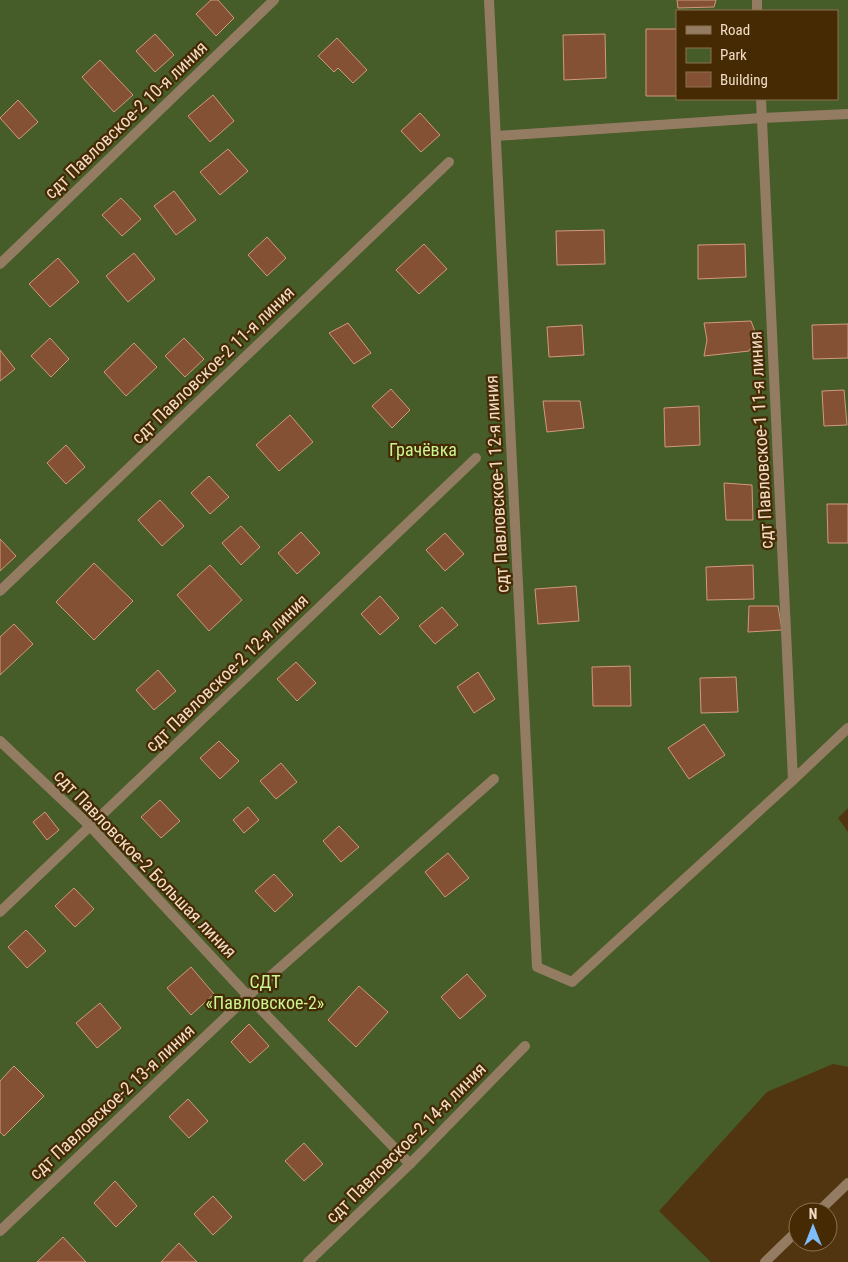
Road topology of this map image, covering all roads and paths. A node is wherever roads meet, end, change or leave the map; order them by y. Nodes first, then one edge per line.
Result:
1 (274, 0) edge
2 (489, 0) edge
3 (761, 100) edge
4 (848, 114) edge
5 (762, 118) junction
6 (496, 136) junction
7 (449, 162) dead end
8 (0, 264) edge
9 (476, 458) dead end
10 (0, 591) edge
11 (848, 728) edge
12 (0, 741) edge
13 (494, 779) dead end
14 (793, 780) junction
15 (90, 826) junction
16 (0, 912) edge
17 (248, 996) junction
18 (525, 1046) dead end
19 (410, 1164) junction
20 (848, 1183) edge
21 (828, 1202) edge
22 (0, 1231) edge
23 (788, 1239) edge
24 (308, 1262) edge
25 (764, 1262) edge

1 - 8 street, сдт Павловское-2 10-я линия
2 - 6 street, сдт Павловское-1 12-я линия
3 - 5 street, сдт Павловское-1 11-я линия
4 - 5 street
5 - 6 street
5 - 14 street, сдт Павловское-1 11-я линия
6 - 14 street, сдт Павловское-1 12-я линия
7 - 10 street, сдт Павловское-2 11-я линия
9 - 15 street, сдт Павловское-2 12-я линия
11 - 14 street
12 - 15 street, сдт Павловское-2 Большая линия
13 - 17 street, сдт Павловское-2 13-я линия
15 - 16 street, сдт Павловское-2 12-я линия
15 - 17 street, сдт Павловское-2 Большая линия
17 - 19 street, сдт Павловское-2 Большая линия
17 - 22 street, сдт Павловское-2 13-я линия
18 - 19 street, сдт Павловское-2 14-я линия
19 - 24 street, сдт Павловское-2 14-я линия
20 - 21 street
23 - 25 street

